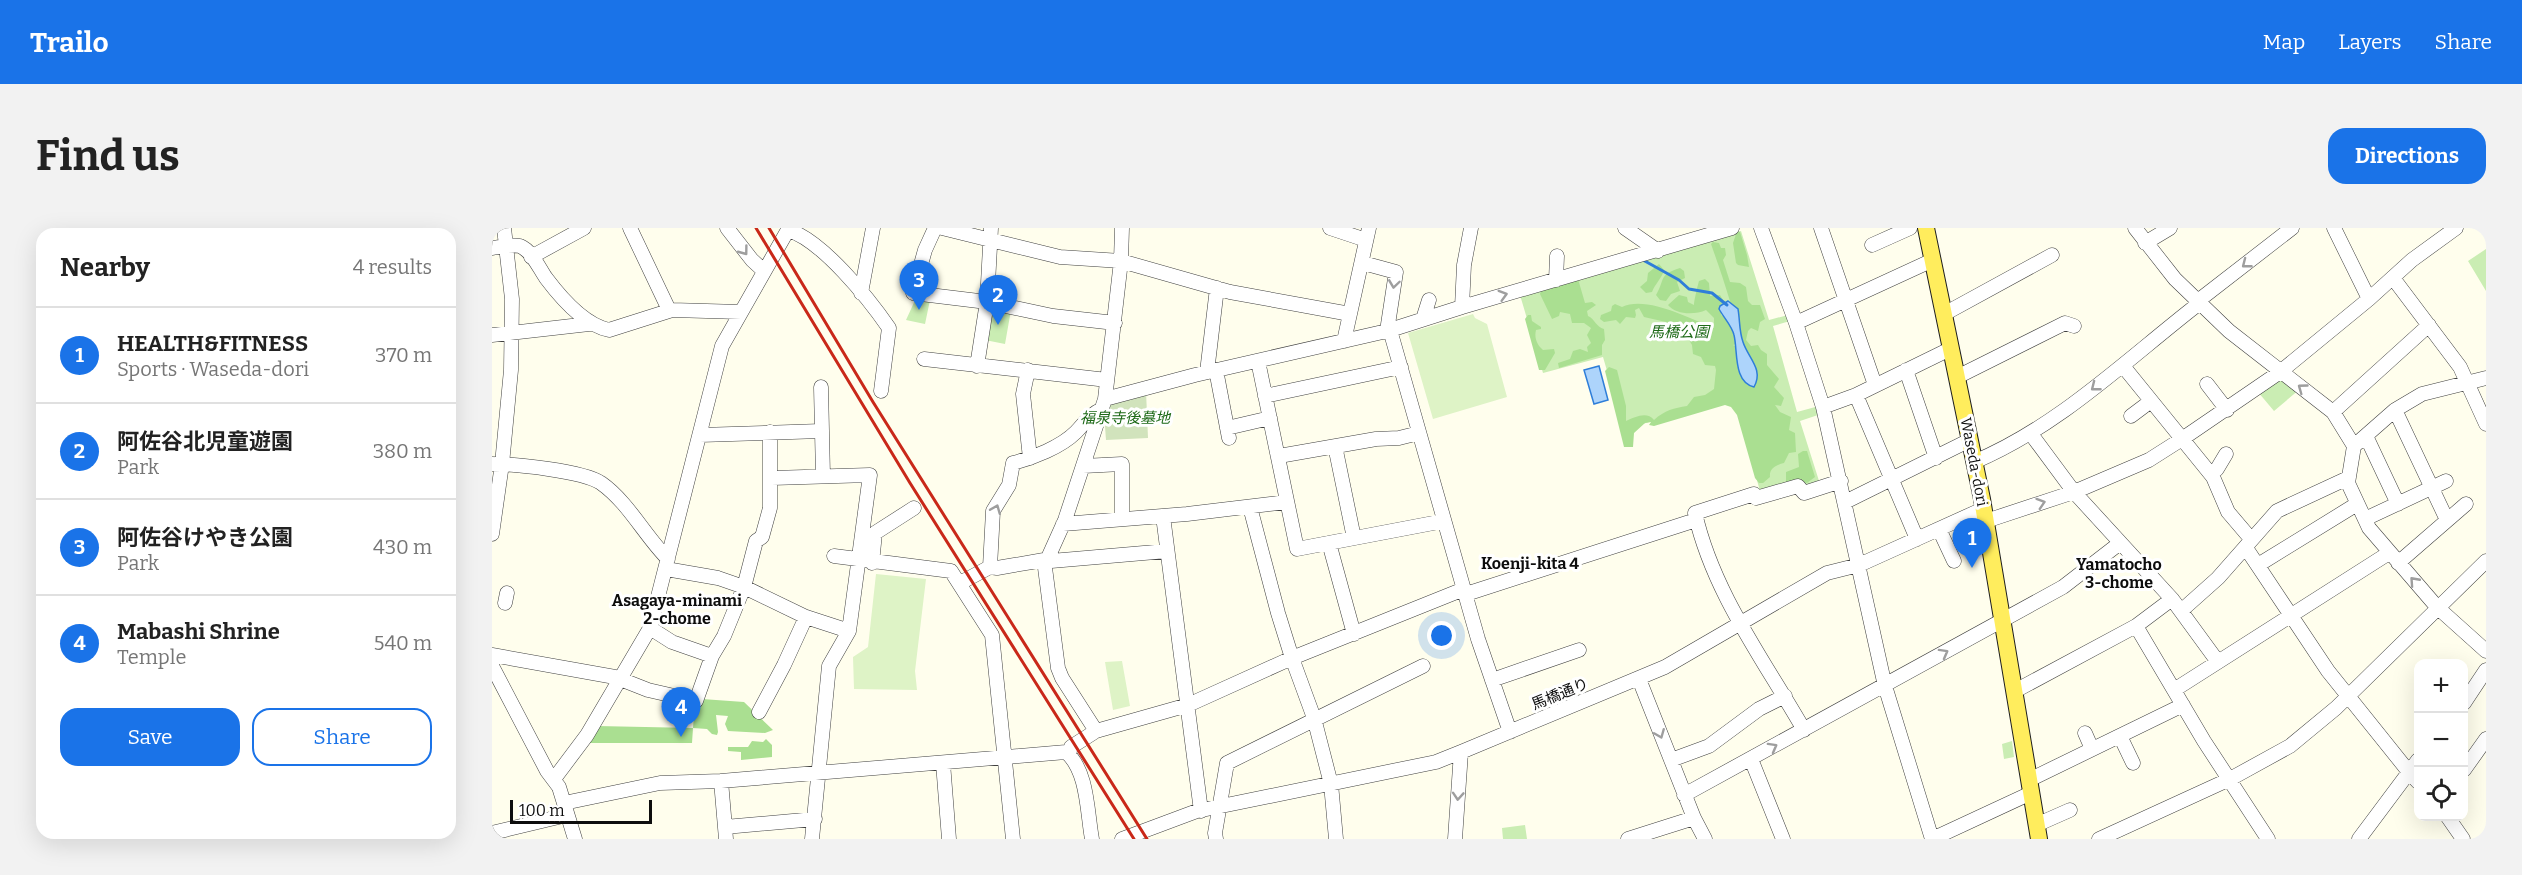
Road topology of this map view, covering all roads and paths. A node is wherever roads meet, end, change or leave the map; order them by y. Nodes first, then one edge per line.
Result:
1 (504, 228) edge
2 (584, 228) edge
3 (630, 228) edge
4 (727, 228) edge
5 (873, 228) edge
6 (935, 228) edge
7 (942, 228) edge
8 (1122, 228) edge
9 (1330, 228) edge
10 (1471, 228) edge
11 (1624, 228) edge
12 (1732, 228) edge
13 (1761, 228) edge
14 (1821, 228) edge
15 (1910, 228) edge
16 (1926, 228) edge
17 (2135, 228) edge
18 (2170, 228) edge
19 (2292, 228) edge
20 (2334, 228) edge
21 (2456, 228) edge
22 (789, 229) edge
23 (990, 234) edge
24 (1368, 234) edge
25 (2145, 243) junction
26 (1872, 245) dead end
27 (499, 247) edge
28 (1658, 251) junction
29 (2052, 255) dead end
30 (1557, 256) dead end
31 (531, 257) junction
32 (1933, 260) junction
33 (1121, 261) junction
34 (1363, 263) junction
35 (764, 271) junction
36 (2393, 278) junction
37 (1556, 280) junction
38 (1217, 288) junction
39 (861, 293) junction
40 (2369, 299) junction
41 (1428, 300) dead end
42 (1847, 301) junction
43 (2200, 301) junction
44 (987, 302) junction
45 (1462, 307) junction
46 (669, 310) junction
47 (741, 312) junction
48 (1350, 314) junction
49 (1944, 314) junction
50 (1423, 320) junction
51 (1796, 322) junction
52 (1115, 323) junction
53 (589, 324) junction
54 (2429, 325) junction
55 (2074, 326) dead end
56 (1389, 331) junction
57 (512, 333) junction
58 (492, 336) edge
59 (1344, 341) junction
60 (1950, 349) junction
61 (924, 359) dead end
62 (1258, 361) junction
63 (977, 366) junction
64 (2123, 366) junction
65 (1401, 367) junction
66 (1028, 370) junction
67 (1906, 370) junction
68 (1212, 371) junction
69 (2280, 372) junction
70 (1957, 377) junction
71 (2486, 378) edge
72 (1107, 380) junction
73 (2466, 382) junction
74 (2207, 384) dead end
75 (1875, 385) junction
76 (821, 387) dead end
77 (881, 391) dead end
78 (1856, 395) junction
79 (1265, 396) junction
80 (2151, 401) junction
81 (1102, 405) junction
82 (1823, 407) junction
83 (2227, 410) junction
84 (2395, 410) junction
85 (2333, 412) junction
86 (2132, 416) dead end
87 (1270, 418) junction
88 (2486, 424) edge
89 (821, 431) junction
90 (770, 432) junction
91 (1419, 433) junction
92 (2031, 434) junction
93 (700, 435) junction
94 (2366, 436) junction
95 (2182, 439) junction
96 (1970, 440) junction
97 (1335, 446) junction
98 (2354, 446) junction
99 (2226, 454) dead end
100 (1279, 456) junction
101 (1030, 458) junction
102 (1936, 458) junction
103 (1974, 462) junction
104 (497, 464) edge
105 (1083, 466) junction
106 (2211, 474) junction
107 (823, 476) junction
108 (772, 477) junction
109 (2348, 478) junction
110 (1892, 480) junction
111 (1841, 481) junction
112 (2446, 481) dead end
113 (2432, 488) junction
114 (2074, 492) junction
115 (1287, 502) junction
116 (1845, 502) junction
117 (2357, 504) junction
118 (2398, 504) junction
119 (2466, 504) dead end
120 (1250, 507) junction
121 (914, 508) dead end
122 (1984, 515) junction
123 (1163, 516) junction
124 (1122, 519) junction
125 (2365, 519) junction
126 (1696, 520) junction
127 (2447, 520) junction
128 (1444, 521) junction
129 (1063, 525) junction
130 (1939, 529) junction
131 (492, 534) edge
132 (1354, 538) junction
133 (1917, 539) junction
134 (1329, 543) junction
135 (2120, 543) junction
136 (2248, 544) junction
137 (1167, 551) junction
138 (834, 556) dead end
139 (2393, 558) junction
140 (1046, 560) junction
141 (1954, 561) dead end
142 (2486, 561) edge
143 (865, 562) junction
144 (667, 564) junction
145 (1859, 565) junction
146 (2258, 565) junction
147 (990, 567) junction
148 (960, 583) junction
149 (744, 587) junction
150 (1465, 592) junction
151 (2172, 598) junction
152 (2437, 607) junction
153 (2181, 610) junction
154 (806, 616) junction
155 (2290, 616) junction
156 (2003, 620) junction
157 (1741, 623) junction
158 (2136, 626) junction
159 (650, 628) junction
160 (849, 632) junction
161 (1354, 634) junction
162 (1579, 650) dead end
163 (2486, 651) edge
164 (492, 655) edge
165 (712, 656) junction
166 (1292, 658) junction
167 (2218, 662) junction
168 (492, 666) edge
169 (1423, 666) dead end
170 (2486, 670) edge
171 (620, 679) junction
172 (1639, 679) junction
173 (1492, 680) junction
174 (1885, 686) junction
175 (2174, 690) junction
176 (2015, 691) junction
177 (1785, 696) junction
178 (2348, 696) junction
179 (2468, 696) edge
180 (1188, 705) junction
181 (2183, 705) junction
182 (759, 712) dead end
183 (1314, 718) junction
184 (1804, 730) junction
185 (1096, 731) junction
186 (1510, 732) junction
187 (2085, 733) dead end
188 (2120, 736) junction
189 (2486, 739) edge
190 (2092, 749) junction
191 (1461, 752) junction
192 (1069, 754) junction
193 (1005, 757) junction
194 (1751, 759) junction
195 (1671, 760) junction
196 (943, 763) junction
197 (2133, 763) dead end
198 (2465, 767) edge
199 (819, 772) junction
200 (2414, 777) edge
201 (554, 779) junction
202 (2230, 779) junction
203 (721, 781) junction
204 (1331, 784) junction
205 (2030, 787) junction
206 (1684, 795) junction
207 (566, 809) junction
208 (1219, 809) junction
209 (2070, 810) dead end
210 (1201, 811) junction
211 (1694, 818) junction
212 (815, 819) junction
213 (2450, 821) edge
214 (2037, 832) edge
215 (492, 833) edge
216 (725, 833) edge
217 (575, 839) edge
218 (812, 839) edge
219 (949, 839) edge
220 (1013, 839) edge
221 (1092, 839) edge
222 (1122, 839) edge
223 (1216, 839) edge
224 (1336, 839) edge
225 (1455, 839) edge
226 (1628, 839) edge
227 (1705, 839) edge
228 (1783, 839) edge
229 (1932, 839) edge
230 (2099, 839) edge
231 (2268, 839) edge
232 (2359, 839) edge
233 (2463, 839) edge

1 - 27 street
2 - 31 street
3 - 46 street
4 -> 35 street
5 - 39 street
6 - 44 street
7 - 23 street
8 - 33 street
9 - 24 street
10 - 45 street
11 - 28 street
12 - 28 street
13 - 51 street
14 - 42 street
15 - 26 street
16 - 32 main road, Waseda-dori
17 - 25 street
18 - 25 street
19 -> 43 street
20 - 40 street
21 - 36 street, 馬橋通り
22 - 35 street
22 - 39 street
23 - 33 street
23 - 44 street
24 - 34 street
25 - 43 street
27 - 31 street
27 - 57 street
28 - 37 street
29 - 49 street
30 - 37 street
31 - 53 street
32 - 42 street
32 - 49 main road, Waseda-dori
33 - 38 street
33 - 52 street
34 - 48 street
34 -> 56 street
35 - 47 street
36 - 40 street, 馬橋通り
36 - 54 street
45 -> 37 street
38 - 48 street
38 - 68 street
39 - 77 street
40 - 69 street, 馬橋通り
41 - 50 street
42 - 51 street
42 - 75 street
43 - 64 street
43 - 69 street
44 - 52 street
44 - 63 street
45 - 50 street
46 - 47 street
46 - 53 street
47 - 93 street
48 - 59 street
49 - 60 main road, Waseda-dori
50 - 56 street
51 - 82 street
52 - 72 street
53 - 57 street
54 - 73 street
54 - 85 street
55 - 70 street
56 - 59 street
56 - 65 street
57 - 58 street
57 - 104 street
59 - 62 street
60 - 67 street
60 - 70 main road, Waseda-dori
61 - 63 street
62 - 68 street
62 - 79 street
63 - 66 street
64 - 80 street
64 -> 92 street
65 - 79 street
65 - 91 street
66 - 72 street
66 - 101 street
67 - 75 street
67 - 102 street
68 - 81 street
68 - 87 street
69 - 83 street, 馬橋通り
85 -> 69 street
70 - 96 main road, Waseda-dori
71 - 73 street
72 - 81 street
73 - 84 street
73 - 88 street
74 - 83 street
75 - 78 street
76 - 89 street
78 - 82 street
78 - 110 street
79 - 87 street
80 - 86 street
80 - 95 street
81 - 101 street
81 - 105 street
82 - 111 street
83 - 95 street, 馬橋通り
84 - 94 street
84 - 113 street
85 - 98 street
87 - 100 street
89 - 90 street
89 - 107 street
90 - 93 street
90 - 108 street
91 - 97 street
91 - 128 street
92 - 103 street
92 - 114 street
93 - 144 street
94 - 98 street
94 - 118 street
95 - 106 street
95 - 114 street, 馬橋通り
96 - 102 street
96 - 103 main road, Waseda-dori
97 - 100 street
97 - 132 street
98 - 109 street
99 - 106 street
100 - 115 street
147 -> 101 street
102 - 110 street
103 - 122 main road, Waseda-dori
104 - 131 street
104 - 144 street
105 - 124 street
105 - 129 street
106 - 136 street
107 - 108 street
107 - 143 street
108 - 149 street
109 - 117 street
109 - 136 street
110 - 116 street
110 - 133 street
111 - 116 street
111 - 126 street
112 - 113 street
113 - 118 street
113 - 127 street
122 -> 114 street, 馬橋通り
114 - 135 street
115 - 120 street
115 - 134 street
116 - 145 street
117 - 125 street
117 - 146 street
118 - 125 street
119 - 127 street
120 - 123 street
120 - 166 street
121 - 143 street
122 - 130 street, 馬橋通り
122 - 156 main road, Waseda-dori
123 - 124 street
123 - 137 street
124 - 129 street
125 - 139 street
126 - 150 street
126 - 157 street
127 - 139 street
128 - 132 street
128 - 150 street
129 - 140 street
130 - 133 street, 馬橋通り
130 - 141 street
132 - 134 street
133 - 145 street, 馬橋通り
134 - 161 street
135 - 151 street
135 - 156 street
136 - 146 street
136 - 153 street
137 - 140 street
137 - 180 street
138 - 143 street
152 -> 139 street
139 - 155 street
140 - 147 street
140 - 185 street
142 - 152 street
143 - 148 street
143 - 160 street
144 - 149 street
144 - 159 street
145 - 157 street, 馬橋通り
145 - 174 street
146 - 155 street
147 - 148 street
148 - 193 street
149 - 154 street
149 - 165 street
150 - 161 street
150 - 173 street
151 - 153 street
151 - 158 street
152 - 163 street
152 - 178 street
153 - 167 street
154 - 160 street
154 - 182 street
155 - 167 street
155 - 178 street
174 -> 156 street
156 - 176 main road, Waseda-dori
157 - 172 street, 馬橋通り
157 - 177 street
158 - 175 street
158 - 176 street
159 - 165 street
159 - 171 street
160 - 199 street
161 - 166 street
162 - 173 street
164 - 171 street
165 - 171 street
166 - 180 street
166 - 183 street
167 - 175 street
168 - 201 street
169 - 183 street
170 - 179 street
171 - 201 street
172 - 186 street, 馬橋通り
172 -> 195 street
173 - 186 street
174 - 184 street
174 - 229 street
175 - 181 street
176 - 205 main road, Waseda-dori
177 - 184 street
177 - 195 street
178 - 200 street
178 - 202 street
180 - 185 street
180 - 210 street
181 - 188 street
181 - 202 street
183 - 204 street
183 - 208 street
194 -> 184 street
185 - 192 street
186 - 191 street, 馬橋通り
187 - 190 street
188 - 190 street
188 - 197 street
189 - 198 street
190 - 205 street
191 - 204 street, 馬橋通り
191 -> 225 street
192 - 193 street
192 - 221 street
193 - 196 street
193 - 220 street
194 - 206 street
194 - 228 street
195 - 206 street
196 - 199 street
196 - 219 street
199 - 203 street
199 - 212 street
200 - 232 street
201 - 207 street
202 - 230 street
202 - 231 street
203 - 207 street
203 - 216 street
204 - 208 street, 馬橋通り
204 - 224 street
205 - 214 main road, Waseda-dori
205 - 229 street
206 - 211 street
207 - 215 street
207 - 217 street
208 - 210 street, 馬橋通り
208 - 223 street
209 - 214 street
210 - 222 street, 馬橋通り
211 - 226 street
211 - 227 street
212 - 216 street
212 - 218 street
213 - 233 street

